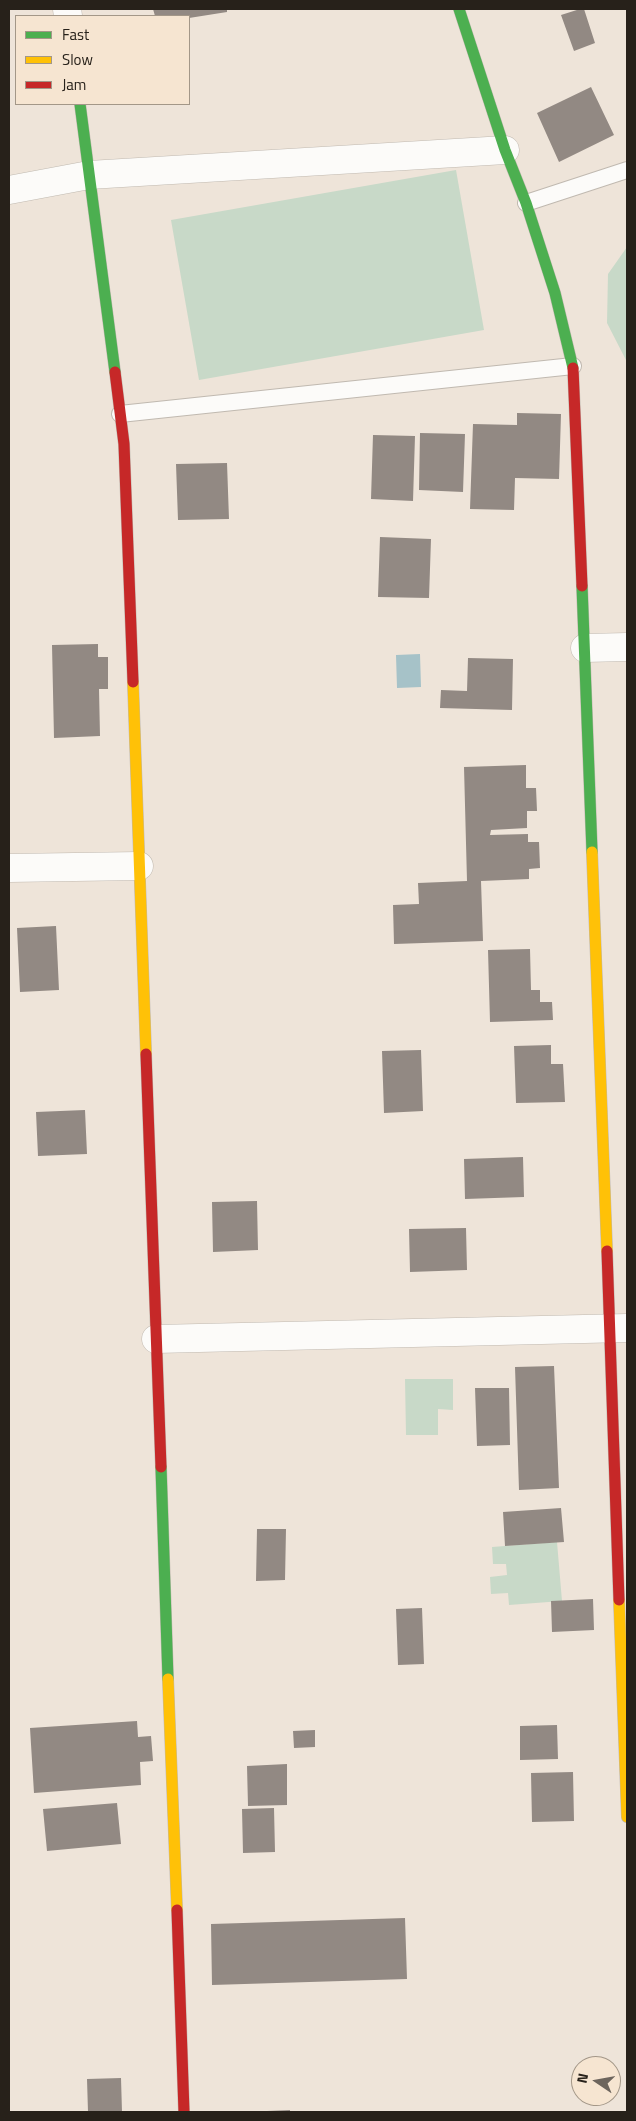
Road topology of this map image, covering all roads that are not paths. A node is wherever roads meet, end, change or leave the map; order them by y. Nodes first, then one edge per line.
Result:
1 (459, 9) edge
2 (80, 105) edge
3 (505, 150) junction
4 (627, 170) edge
5 (89, 175) junction
6 (9, 190) edge
7 (526, 203) junction
8 (573, 366) junction
9 (120, 414) junction
10 (627, 647) edge
11 (585, 648) junction
12 (139, 866) junction
13 (9, 868) edge
14 (618, 1328) edge
15 (156, 1340) junction
16 (627, 1817) edge
17 (184, 2112) edge

1 - 3 street
2 - 5 street
3 - 5 street
3 - 7 street
4 - 7 lane
5 - 6 street
5 - 9 street
7 - 8 street
8 - 9 lane
8 - 11 street
9 - 12 street
10 - 11 street
11 - 14 street
12 - 13 street
12 - 15 street
14 - 15 street
14 - 16 street
15 - 17 street

